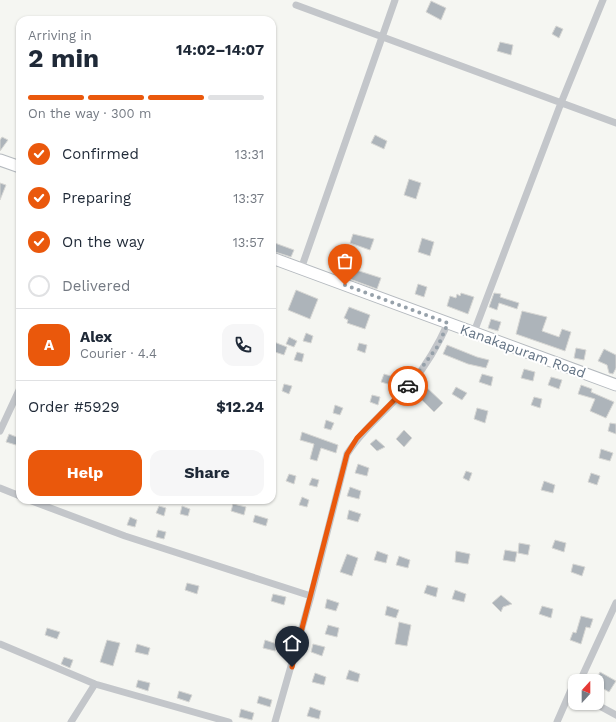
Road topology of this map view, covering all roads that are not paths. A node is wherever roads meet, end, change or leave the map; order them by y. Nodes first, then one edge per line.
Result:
1 (395, 0) edge
2 (603, 0) edge
3 (296, 5) dead end
4 (382, 37) junction
5 (561, 103) junction
6 (616, 123) edge
7 (0, 160) edge
8 (16, 166) edge
9 (276, 260) edge
10 (301, 269) junction
11 (448, 323) junction
12 (474, 332) junction
13 (616, 386) edge
14 (16, 397) edge
15 (0, 431) edge
16 (0, 488) edge
17 (16, 494) edge
18 (41, 504) edge
19 (311, 596) junction
20 (616, 603) edge
21 (0, 644) edge
22 (583, 674) edge
23 (95, 684) junction
24 (568, 701) edge
25 (604, 708) edge
26 (616, 715) edge
27 (71, 722) edge
28 (229, 722) edge
29 (275, 722) edge
30 (557, 722) edge

1 - 4 street
2 - 5 street
3 - 4 street
4 - 5 street
4 - 10 street
5 - 6 street
5 - 12 street
7 - 8 street
9 - 10 street, Kanakapuram Road
10 - 11 street, Kanakapuram Road
11 - 12 street, Kanakapuram Road
11 - 19 street
12 - 13 street, Kanakapuram Road
14 - 15 street
16 - 17 street
18 - 19 street
19 - 29 street
20 - 22 street
21 - 23 street
23 - 27 street
23 - 28 street
24 - 30 street
25 - 26 street

